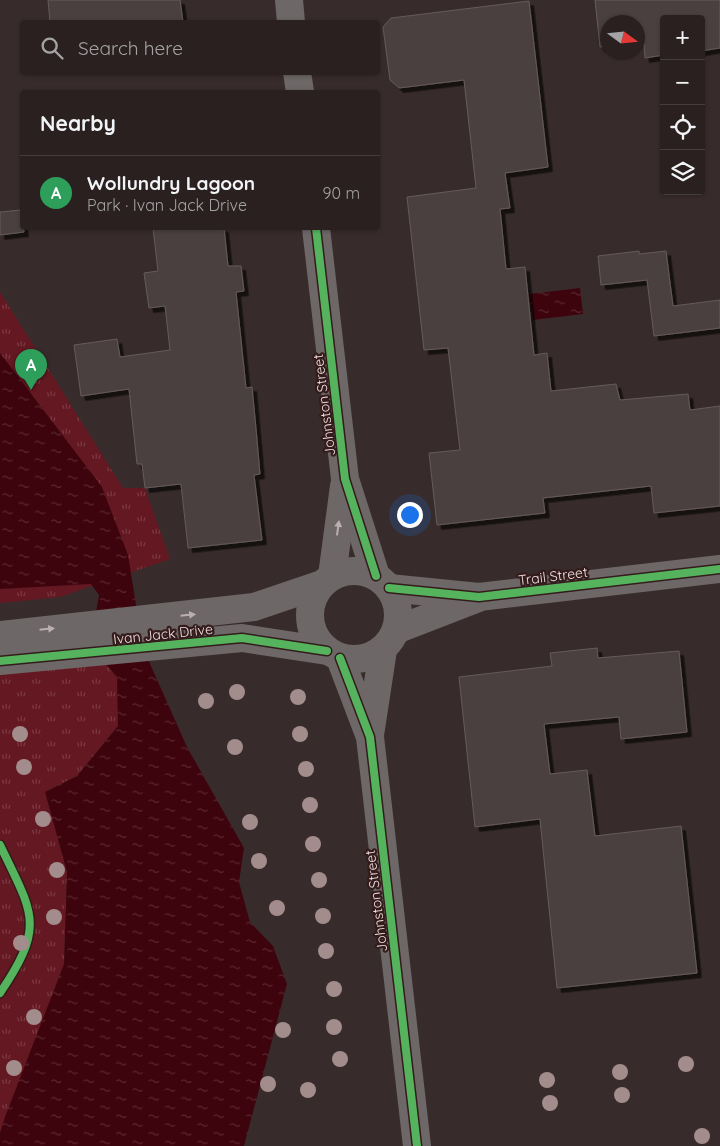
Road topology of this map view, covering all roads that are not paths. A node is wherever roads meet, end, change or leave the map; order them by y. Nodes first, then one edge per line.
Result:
1 (289, 0) edge
2 (292, 20) edge
3 (297, 75) edge
4 (300, 90) edge
5 (316, 230) edge
6 (345, 479) junction
7 (720, 569) edge
8 (327, 580) junction
9 (383, 582) junction
10 (479, 597) junction
11 (0, 635) edge
12 (389, 640) junction
13 (334, 654) junction
14 (0, 661) edge
15 (370, 736) junction
16 (417, 1146) edge

1 - 2 street
3 - 4 street
5 - 6 street, Johnston Street
8 -> 6 street, Johnston Street
6 - 9 street, Johnston Street
7 - 10 street, Trail Street
8 - 9 street
11 -> 8 street, Ivan Jack Drive
8 - 13 street
9 - 10 street, Trail Street
9 - 12 street
10 - 12 street, Trail Street
12 - 13 street
12 - 15 street, Johnston Street
13 - 14 street, Ivan Jack Drive
13 - 15 street, Johnston Street
15 - 16 street, Johnston Street

